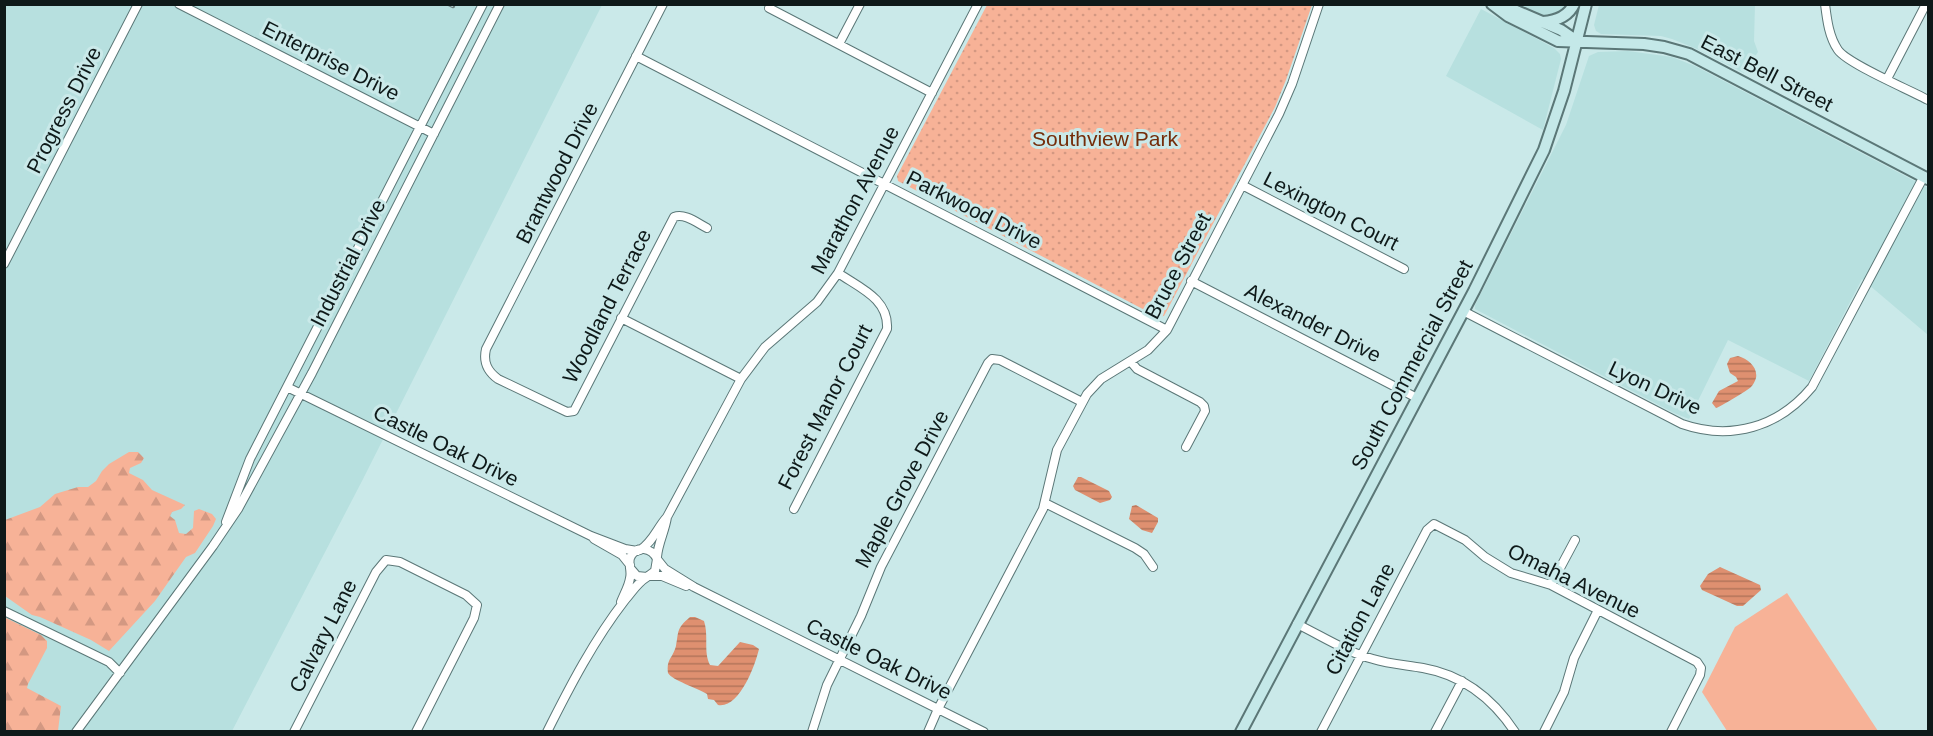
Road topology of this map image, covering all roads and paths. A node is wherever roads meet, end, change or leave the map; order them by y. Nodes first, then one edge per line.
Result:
1 (138, 4) edge
2 (179, 4) edge
3 (483, 4) edge
4 (500, 4) edge
5 (663, 4) edge
6 (860, 4) edge
7 (978, 4) edge
8 (1319, 4) edge
9 (1492, 4) edge
10 (1500, 4) edge
11 (1574, 4) edge
12 (1586, 4) edge
13 (1825, 4) edge
14 (1926, 4) edge
15 (769, 8) dead end
16 (1543, 22) junction
17 (1577, 42) junction
18 (839, 44) junction
19 (636, 57) junction
20 (1887, 79) junction
21 (932, 93) junction
22 (1929, 100) edge
23 (420, 127) junction
24 (434, 134) junction
25 (1926, 178) edge
26 (884, 183) junction
27 (1242, 185) junction
28 (706, 228) dead end
29 (4, 264) edge
30 (1404, 268) dead end
31 (838, 273) junction
32 (1191, 281) junction
33 (1463, 311) junction
34 (621, 318) junction
35 (1167, 330) junction
36 (485, 358) joint
37 (1131, 362) junction
38 (741, 378) junction
39 (287, 387) junction
40 (301, 394) junction
41 (1417, 398) junction
42 (1082, 402) junction
43 (1186, 447) dead end
44 (1046, 502) junction
45 (794, 509) dead end
46 (667, 518) junction
47 (1432, 524) joint
48 (221, 535) junction
49 (591, 536) junction
50 (1575, 540) dead end
51 (639, 550) junction
52 (657, 558) junction
53 (630, 567) junction
54 (1153, 567) dead end
55 (649, 576) junction
56 (1551, 585) junction
57 (694, 587) junction
58 (620, 606) junction
59 (1598, 610) junction
60 (4, 611) edge
61 (1297, 624) junction
62 (1361, 656) junction
63 (839, 660) junction
64 (120, 673) junction
65 (1462, 681) junction
66 (938, 709) junction
67 (76, 732) edge
68 (294, 732) edge
69 (416, 732) edge
70 (547, 732) edge
71 (812, 732) edge
72 (928, 732) edge
73 (984, 732) edge
74 (1241, 732) edge
75 (1321, 732) edge
76 (1435, 732) edge
77 (1515, 732) edge
78 (1544, 732) edge
79 (1671, 732) edge

1 - 29 street, Progress Drive
2 - 23 street, Enterprise Drive
3 - 23 street, Industrial Drive
4 - 24 street, Industrial Drive
5 - 19 street, Brantwood Drive
6 - 18 street
7 - 21 street, Marathon Avenue
8 - 27 street, Bruce Street
9 - 17 main road, East Bell Street
10 - 16 main road
11 - 16 main road
12 - 17 main road, South Commercial Street
13 - 20 street
14 - 20 street
15 - 18 street
16 - 17 main road
17 - 25 main road, East Bell Street
17 - 33 main road, South Commercial Street
18 - 21 street
19 - 26 street, Parkwood Drive
19 - 36 street, Brantwood Drive
20 - 22 street
21 - 26 street, Marathon Avenue
23 - 24 street, Enterprise Drive
23 - 39 street, Industrial Drive
24 - 40 street, Industrial Drive
25 - 33 street, Lyon Drive
26 - 31 street, Marathon Avenue
26 - 35 street, Parkwood Drive
27 - 30 street, Lexington Court
27 - 32 street, Bruce Street
28 - 34 street, Woodland Terrace
31 - 38 street, Marathon Avenue
31 - 45 street, Forest Manor Court
32 - 35 street, Bruce Street
32 - 41 street, Alexander Drive
33 - 41 main road, South Commercial Street
34 - 36 street, Woodland Terrace
34 - 38 street
35 - 37 street, Bruce Street
37 - 42 street, Bruce Street
37 - 43 street
38 - 46 street, Marathon Avenue
39 - 40 street, Castle Oak Drive
39 - 48 street, Industrial Drive
40 - 48 street, Industrial Drive
40 - 49 street, Castle Oak Drive
41 - 61 main road, South Commercial Street
42 - 44 street, Bruce Street
42 - 63 street, Maple Grove Drive
44 - 54 street
44 - 66 street, Bruce Street
46 - 51 street, Marathon Avenue
46 - 52 street, Marathon Avenue
47 - 56 street, Omaha Avenue
47 - 62 street, Citation Lane
48 - 64 street, Industrial Drive
49 - 51 street, Castle Oak Drive
49 - 53 street, Castle Oak Drive
50 - 56 street
51 - 52 street
51 - 53 street
52 - 55 street
52 - 57 street, Castle Oak Drive
53 - 55 street
53 - 58 street
55 - 57 street, Castle Oak Drive
55 - 58 street
56 - 59 street, Omaha Avenue
57 - 63 street, Castle Oak Drive
58 - 70 street
59 - 78 street
59 - 79 street, Omaha Avenue
60 - 64 street
61 - 62 street
61 - 74 main road, South Commercial Street
62 - 65 street
62 - 75 street, Citation Lane
63 - 66 street, Castle Oak Drive
63 - 71 street, Maple Grove Drive
64 - 67 street, Industrial Drive
65 - 76 street
65 - 77 street
66 - 72 street, Bruce Street
66 - 73 street, Castle Oak Drive
68 - 69 street, Calvary Lane

